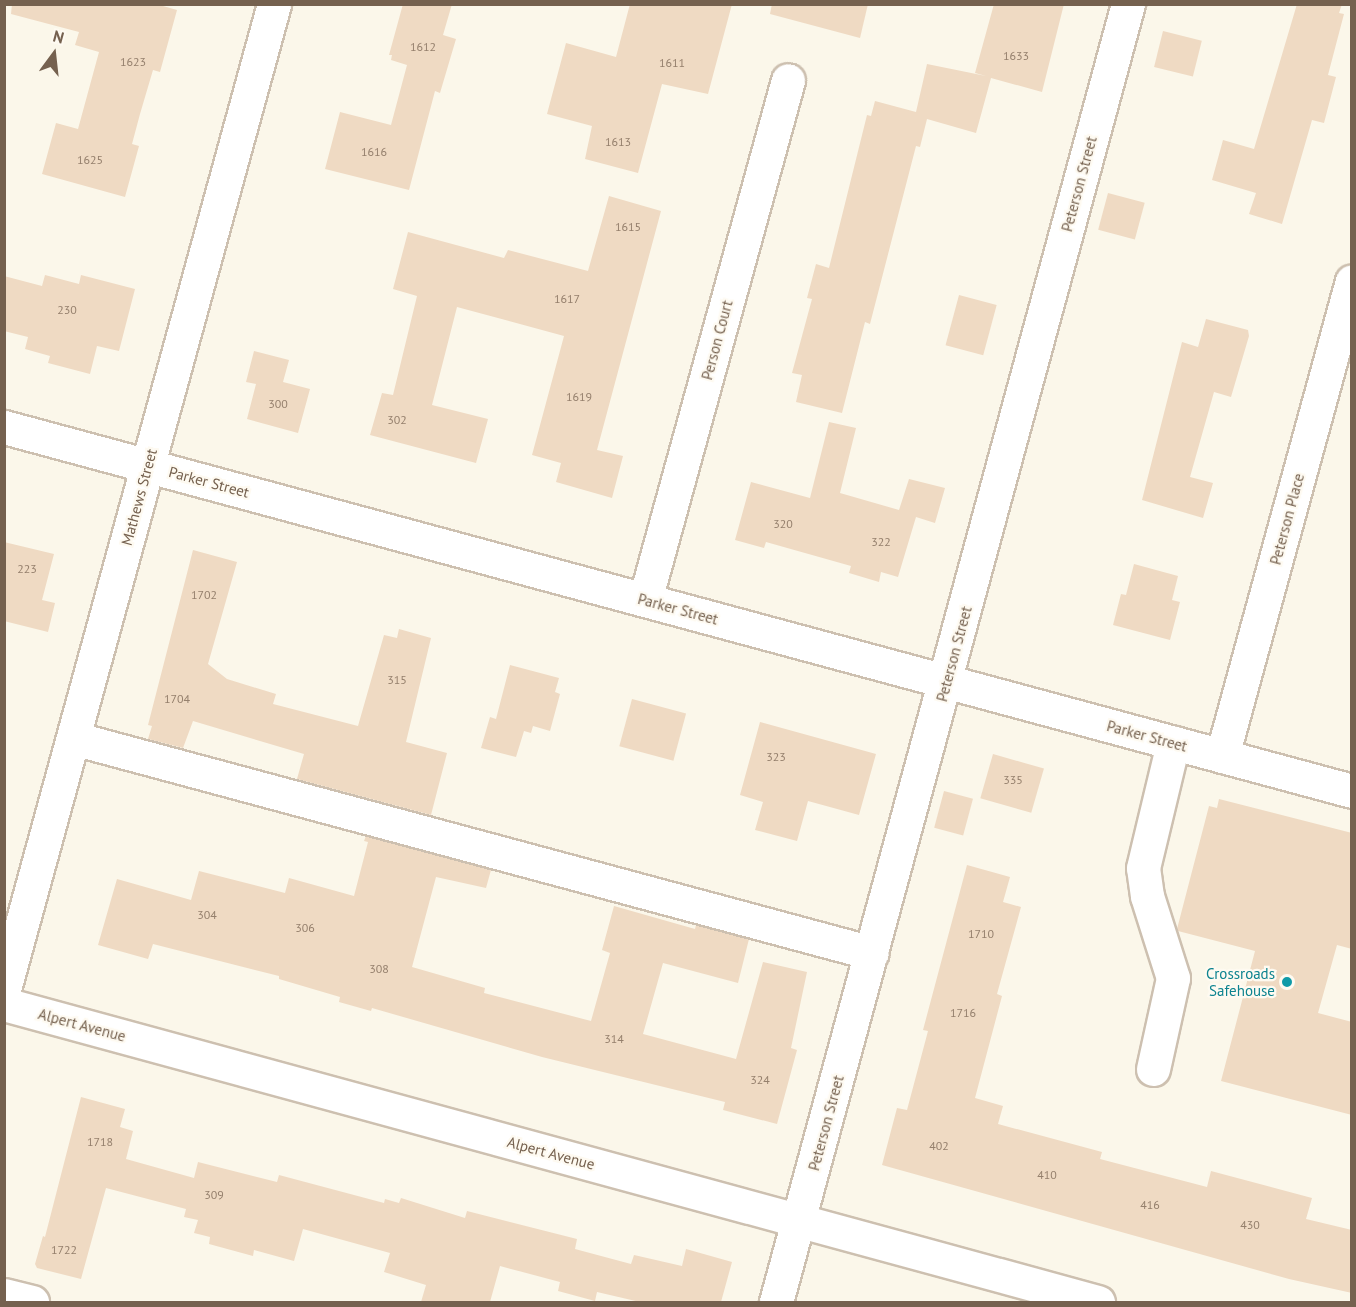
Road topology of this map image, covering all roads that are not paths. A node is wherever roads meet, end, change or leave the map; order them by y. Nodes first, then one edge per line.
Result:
1 (274, 4) edge
2 (1128, 4) edge
3 (788, 80) dead end
4 (1352, 282) edge
5 (4, 427) edge
6 (148, 466) junction
7 (645, 600) junction
8 (946, 681) junction
9 (73, 738) junction
10 (1173, 743) junction
11 (1222, 756) junction
12 (1352, 791) edge
13 (872, 953) junction
14 (4, 989) edge
15 (4, 1004) edge
16 (1153, 1069) dead end
17 (799, 1221) junction
18 (4, 1295) edge
19 (32, 1302) edge
20 (776, 1302) edge
21 (1098, 1302) edge

1 - 6 street, Mathews Street
2 - 8 street, Peterson Street
3 - 7 street, Person Court
4 - 11 street, Peterson Place
5 - 6 street, Parker Street
6 - 7 street, Parker Street
6 - 9 street, Mathews Street
7 - 8 street, Parker Street
8 - 10 street, Parker Street
8 - 13 street, Peterson Street
9 - 13 street
9 - 14 street, Mathews Street
10 - 11 street, Parker Street
10 - 16 street
11 - 12 street, Parker Street
13 - 17 street, Peterson Street
15 - 17 street, Alpert Avenue
17 - 20 street, Peterson Street
17 - 21 street, Alpert Avenue
18 - 19 street

